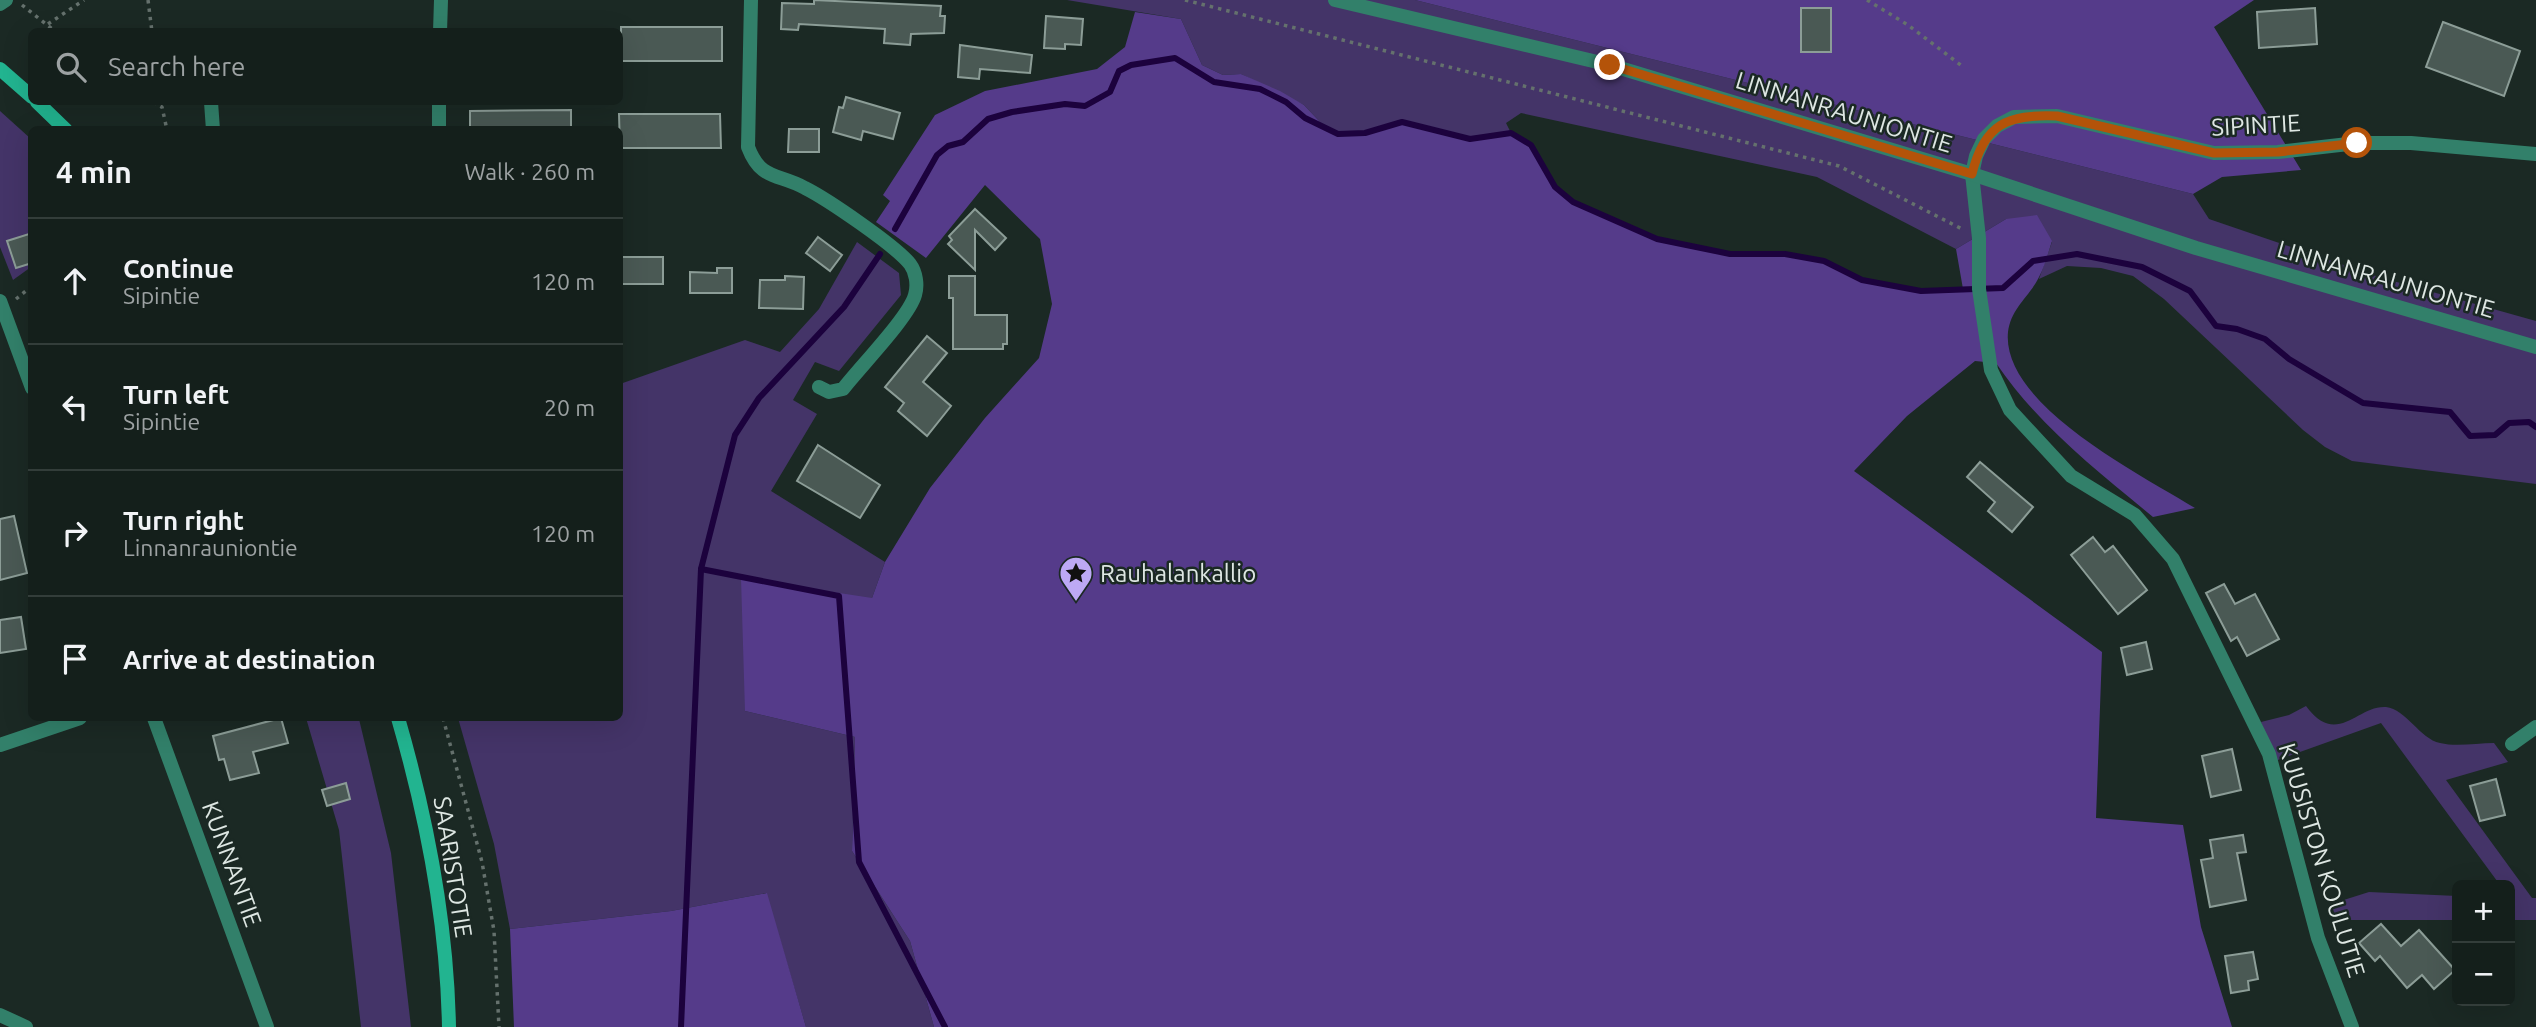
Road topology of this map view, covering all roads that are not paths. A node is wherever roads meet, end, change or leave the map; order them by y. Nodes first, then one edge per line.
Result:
1 (6, 0) edge
2 (441, 0) edge
3 (751, 0) edge
4 (1335, 0) edge
5 (0, 4) edge
6 (440, 28) edge
7 (0, 69) edge
8 (28, 94) edge
9 (40, 105) edge
10 (211, 105) edge
11 (439, 105) edge
12 (62, 126) edge
13 (214, 126) edge
14 (439, 126) edge
15 (2536, 154) edge
16 (1972, 174) junction
17 (0, 301) edge
18 (2536, 347) edge
19 (28, 377) edge
20 (819, 387) dead end
21 (71, 721) edge
22 (155, 721) edge
23 (399, 721) edge
24 (2536, 727) edge
25 (2512, 744) dead end
26 (0, 745) edge
27 (0, 1015) edge
28 (26, 1027) edge
29 (267, 1027) edge
30 (449, 1027) edge
31 (2352, 1027) edge

1 - 5 street
2 - 6 street
3 - 20 street
4 - 16 street, LINNANRAUNIONTIE
7 - 8 main road
9 - 12 main road
10 - 13 street
11 - 14 street
15 - 16 street, SIPINTIE
16 - 18 street, LINNANRAUNIONTIE
16 - 31 street, KUUSISTON KOULUTIE
17 - 19 street
21 - 26 street
22 - 29 street, KUNNANTIE
23 - 30 main road, SAARISTOTIE
24 - 25 street
27 - 28 street

